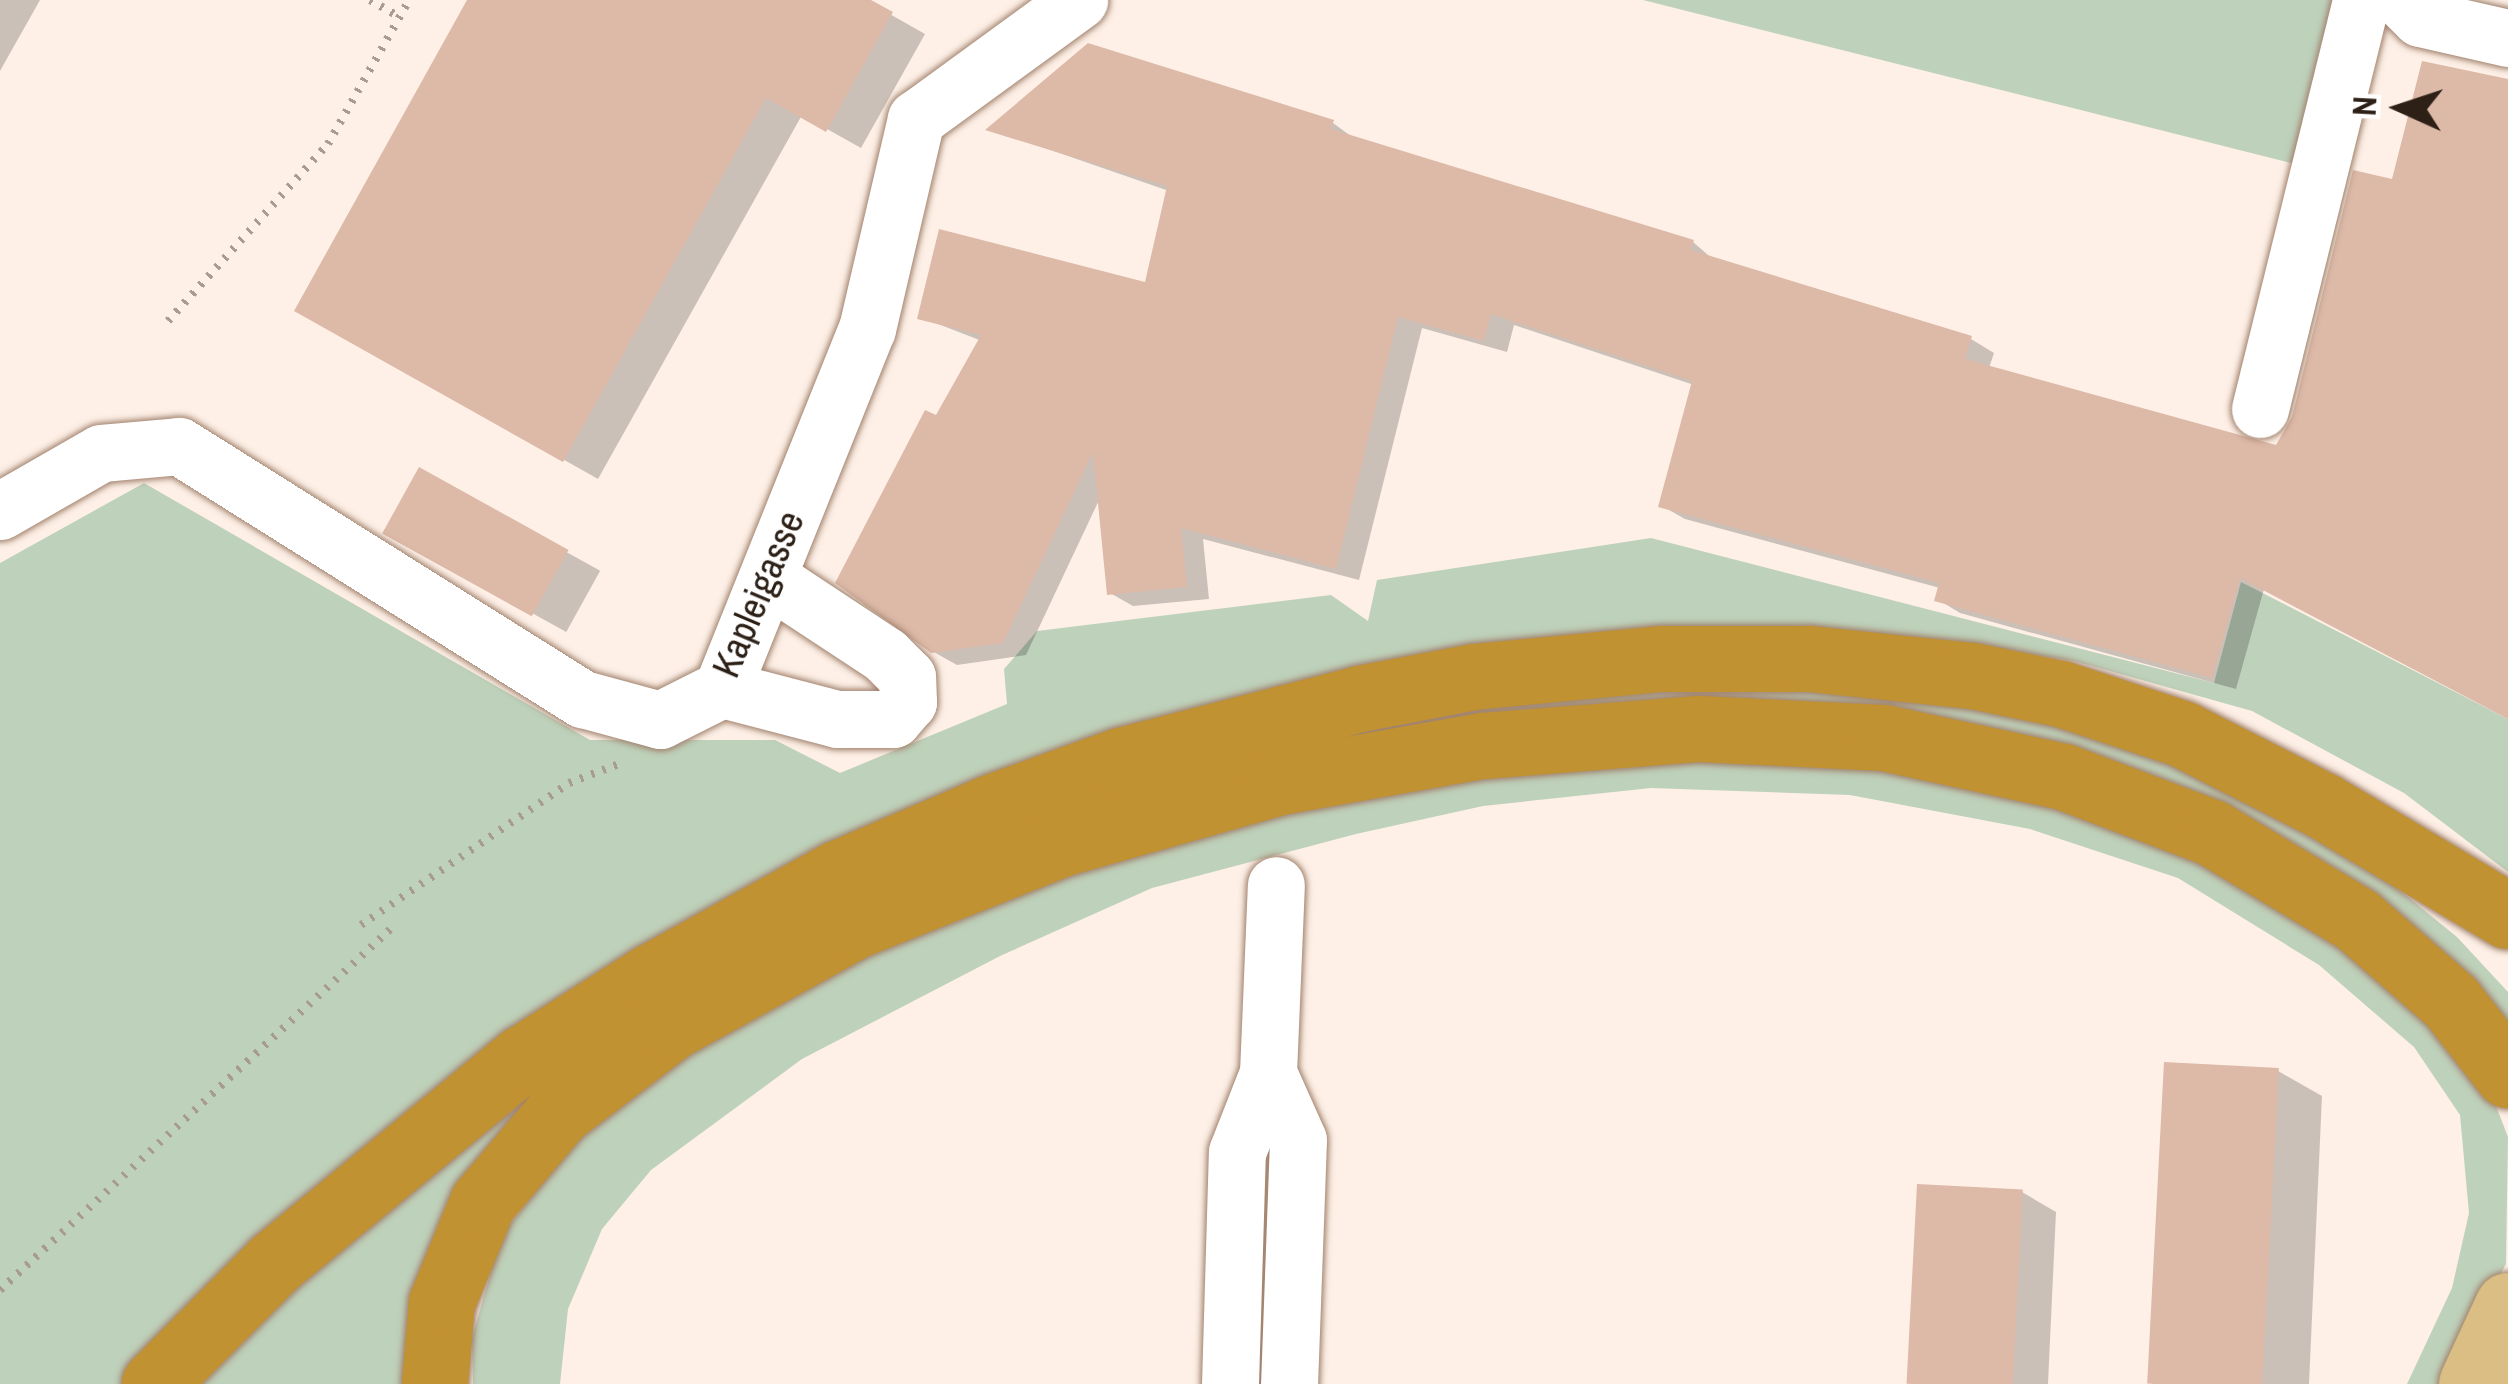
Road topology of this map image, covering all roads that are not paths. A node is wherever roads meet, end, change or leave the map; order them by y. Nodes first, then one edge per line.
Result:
1 (1079, 0) edge
2 (2361, 0) edge
3 (2402, 0) edge
4 (2508, 38) edge
5 (2260, 410) dead end
6 (0, 511) edge
7 (763, 588) junction
8 (722, 689) junction
9 (2410, 861) junction
10 (1276, 885) dead end
11 (2508, 916) edge
12 (2508, 965) edge
13 (1268, 1073) junction
14 (2508, 1075) edge
15 (2508, 1306) edge
16 (155, 1384) edge
17 (435, 1384) edge
18 (1230, 1384) edge
19 (1288, 1384) edge
20 (2472, 1384) edge

1 - 7 street, Kapleigasse
2 - 5 street
3 - 4 street
6 - 8 street, Kapleigasse
7 - 8 street, Kapleigasse
7 - 8 street
9 - 11 highway
9 - 12 highway
9 - 16 highway
10 - 13 street
13 - 18 street
13 - 19 street
14 - 17 highway
15 - 20 main road

